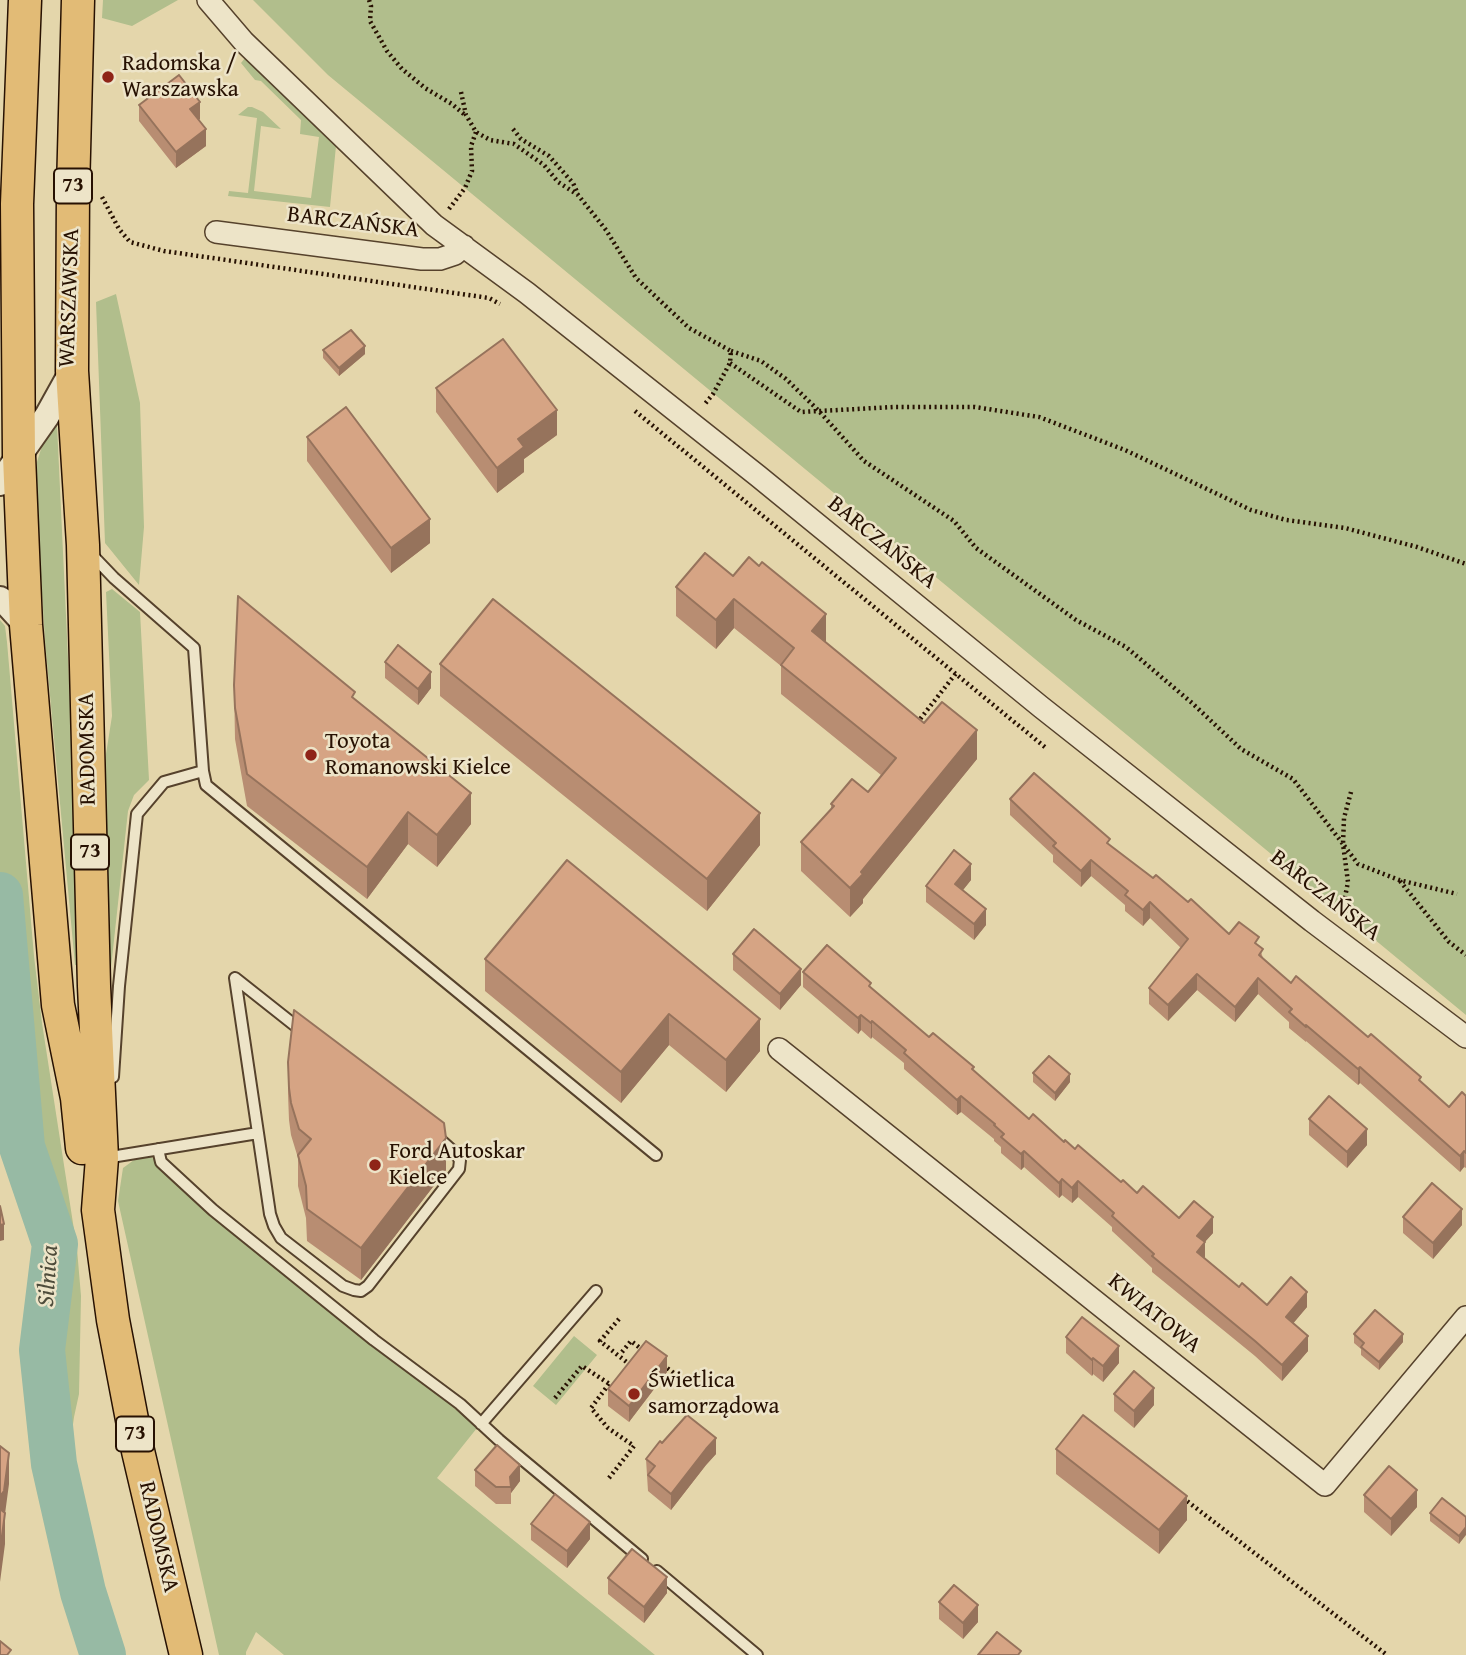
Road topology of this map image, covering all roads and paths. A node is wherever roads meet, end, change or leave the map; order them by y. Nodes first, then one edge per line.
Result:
1 (25, 0) edge
2 (78, 0) edge
3 (208, 0) edge
4 (369, 0) edge
5 (461, 92) dead end
6 (466, 115) junction
7 (513, 128) dead end
8 (476, 132) junction
9 (578, 195) junction
10 (108, 208) dead end
11 (448, 211) dead end
12 (216, 232) dead end
13 (464, 246) junction
14 (506, 307) dead end
15 (731, 351) junction
16 (730, 363) junction
17 (72, 371) junction
18 (818, 410) junction
19 (634, 411) dead end
20 (688, 421) junction
21 (19, 456) junction
22 (0, 483) edge
23 (83, 545) junction
24 (1466, 564) edge
25 (0, 599) edge
26 (26, 625) junction
27 (950, 681) dead end
28 (911, 732) edge
29 (1046, 748) dead end
30 (203, 771) junction
31 (1351, 792) dead end
32 (1343, 844) junction
33 (1399, 880) junction
34 (1457, 894) dead end
35 (1328, 932) junction
36 (1466, 955) edge
37 (1466, 1037) edge
38 (310, 1038) edge
39 (779, 1049) dead end
40 (112, 1087) dead end
41 (111, 1100) dead end
42 (426, 1128) edge
43 (258, 1132) junction
44 (158, 1149) junction
45 (102, 1150) junction
46 (656, 1155) dead end
47 (98, 1210) junction
48 (596, 1291) dead end
49 (1466, 1317) edge
50 (619, 1319) dead end
51 (622, 1352) dead end
52 (651, 1356) edge
53 (629, 1364) edge
54 (662, 1364) edge
55 (682, 1379) dead end
56 (620, 1380) edge
57 (609, 1384) junction
58 (555, 1398) dead end
59 (481, 1423) junction
60 (609, 1478) dead end
61 (1177, 1493) edge
62 (186, 1655) edge
63 (757, 1655) edge
64 (1387, 1655) edge

1 - 21 main road, 73
2 - 17 main road, WARSZAWSKA / 73
3 - 13 street
4 - 6 path
5 - 6 path
6 - 8 path
7 - 9 path
8 - 9 path
8 - 11 path
9 - 15 path
10 - 14 path
12 - 13 street, BARCZAŃSKA
13 - 20 street, BARCZAŃSKA
15 - 16 path
15 - 18 path
16 - 18 path
16 - 20 path
17 - 21 street, WARSZAWSKA
17 - 23 main road, RADOMSKA / 73
18 - 24 path
18 - 32 path
19 - 29 path
20 - 35 street, BARCZAŃSKA
21 - 22 street, WARSZAWSKA
21 - 26 main road, 73
23 - 30 lane
23 - 45 main road, RADOMSKA / 73
25 - 26 street
26 - 47 main road, RADOMSKA / 73
27 - 28 path
30 - 40 lane
30 - 46 lane
31 - 32 path
32 - 33 path
32 - 35 path
33 - 34 path
33 - 36 path
35 - 37 street, BARCZAŃSKA
38 - 43 lane
39 - 49 street, KWIATOWA
41 - 45 lane
42 - 43 lane
43 - 44 lane
44 - 45 lane
44 - 59 lane
45 - 47 main road, RADOMSKA / 73
47 - 62 main road, RADOMSKA / 73
48 - 59 lane
50 - 53 path
51 - 52 path
54 - 55 path
56 - 57 path
57 - 58 path
57 - 60 path
59 - 63 lane
61 - 64 path

